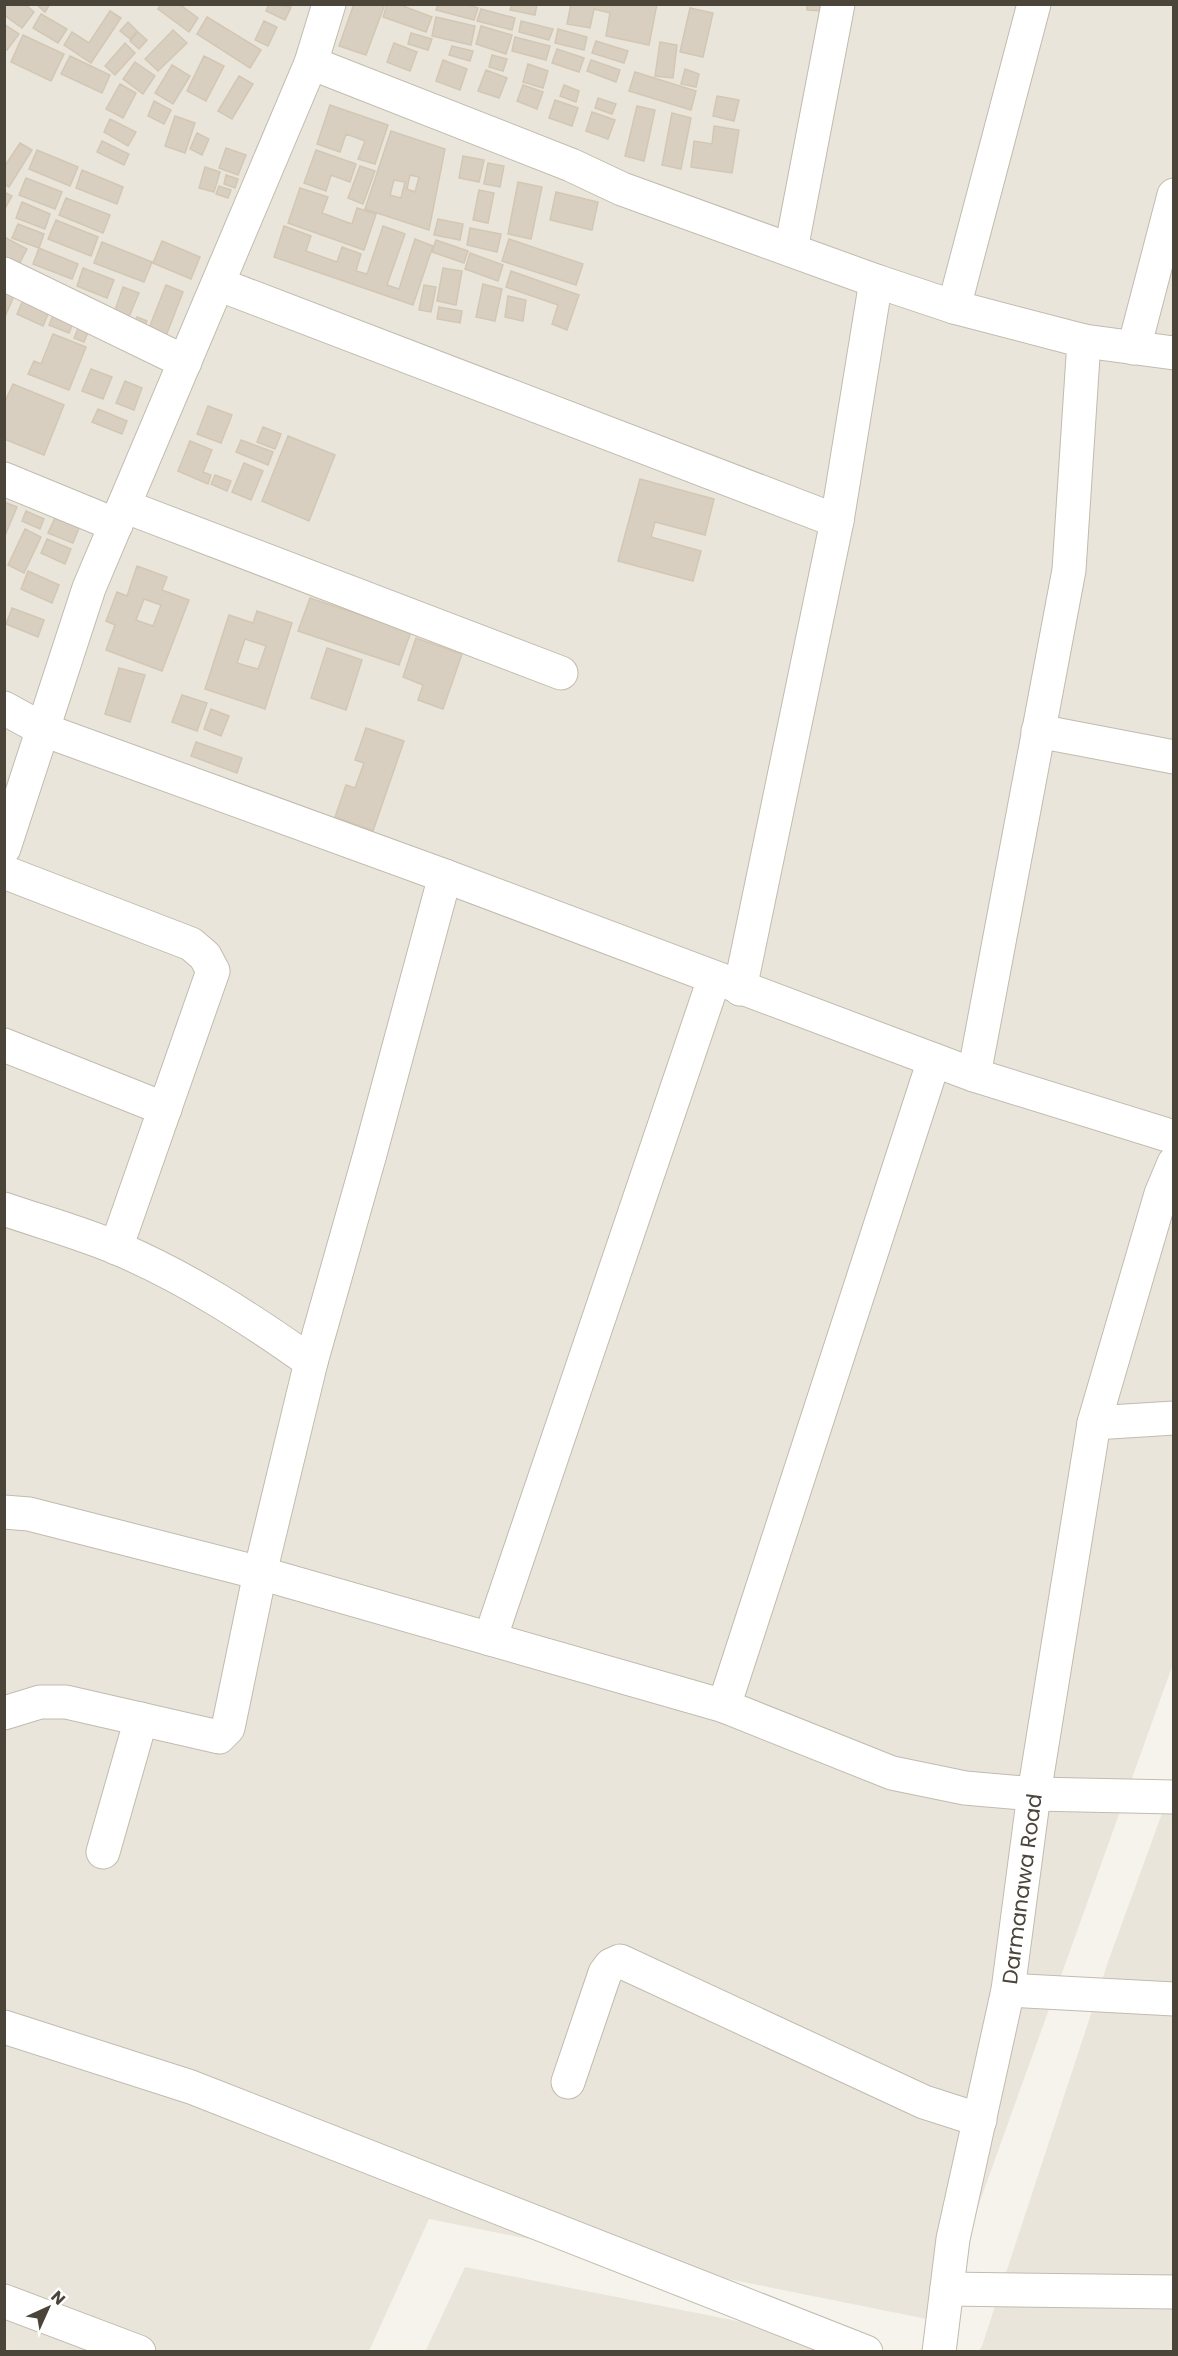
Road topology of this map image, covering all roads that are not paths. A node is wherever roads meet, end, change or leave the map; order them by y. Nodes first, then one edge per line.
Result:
1 (838, 4) edge
2 (1034, 4) edge
3 (322, 7) edge
4 (311, 63) junction
5 (1173, 195) edge
6 (791, 250) junction
7 (4, 274) edge
8 (876, 281) junction
9 (218, 284) junction
10 (954, 307) junction
11 (1084, 341) junction
12 (1134, 348) junction
13 (1173, 353) edge
14 (185, 362) junction
15 (4, 479) edge
16 (120, 515) junction
17 (837, 521) junction
18 (561, 673) dead end
19 (4, 708) edge
20 (44, 730) junction
21 (1038, 730) junction
22 (1173, 757) edge
23 (4, 848) edge
24 (4, 872) edge
25 (445, 876) junction
26 (727, 984) junction
27 (4, 1045) edge
28 (934, 1060) junction
29 (974, 1075) junction
30 (165, 1109) junction
31 (1173, 1137) edge
32 (1173, 1163) edge
33 (4, 1209) edge
34 (116, 1248) junction
35 (310, 1362) junction
36 (1173, 1418) edge
37 (1094, 1423) junction
38 (4, 1512) edge
39 (260, 1573) junction
40 (490, 1639) junction
41 (724, 1706) junction
42 (4, 1713) edge
43 (141, 1719) junction
44 (1034, 1794) junction
45 (1173, 1797) edge
46 (103, 1852) dead end
47 (1008, 1990) junction
48 (1173, 1999) edge
49 (4, 2027) edge
50 (568, 2082) dead end
51 (980, 2120) junction
52 (947, 2289) junction
53 (1173, 2292) edge
54 (4, 2301) edge
55 (140, 2352) edge
56 (866, 2352) edge
57 (939, 2352) edge

1 - 6 street
2 - 10 street
3 - 4 street
4 - 6 street
4 - 9 street
5 - 12 street
6 - 8 street
7 - 14 street
8 - 10 street
8 - 17 street
9 - 14 street
9 - 17 street
10 - 11 street
11 - 12 street
11 - 21 street
12 - 13 street
14 - 16 street
15 - 16 street
16 - 18 street
16 - 20 street
17 - 26 street
19 - 20 street
20 - 23 street
20 - 25 street
21 - 22 street
21 - 29 street
24 - 30 street
25 - 26 street
25 - 35 street
26 - 28 street
26 - 40 street
27 - 30 street
28 - 29 street
28 - 41 street
29 - 31 street
30 - 34 street
32 - 37 street, Darmanawa Road
33 - 34 street
34 - 35 street
35 - 39 street
36 - 37 street
37 - 44 street, Darmanawa Road
38 - 39 street
39 - 40 street
39 - 43 street
40 - 41 street
41 - 44 street
42 - 43 street
43 - 46 street
44 - 45 street
44 - 47 street, Darmanawa Road
47 - 48 street
47 - 51 street, Darmanawa Road
49 - 56 street
50 - 51 street
51 - 52 street, Darmanawa Road
52 - 53 street
52 - 57 street, Darmanawa Road
54 - 55 street

